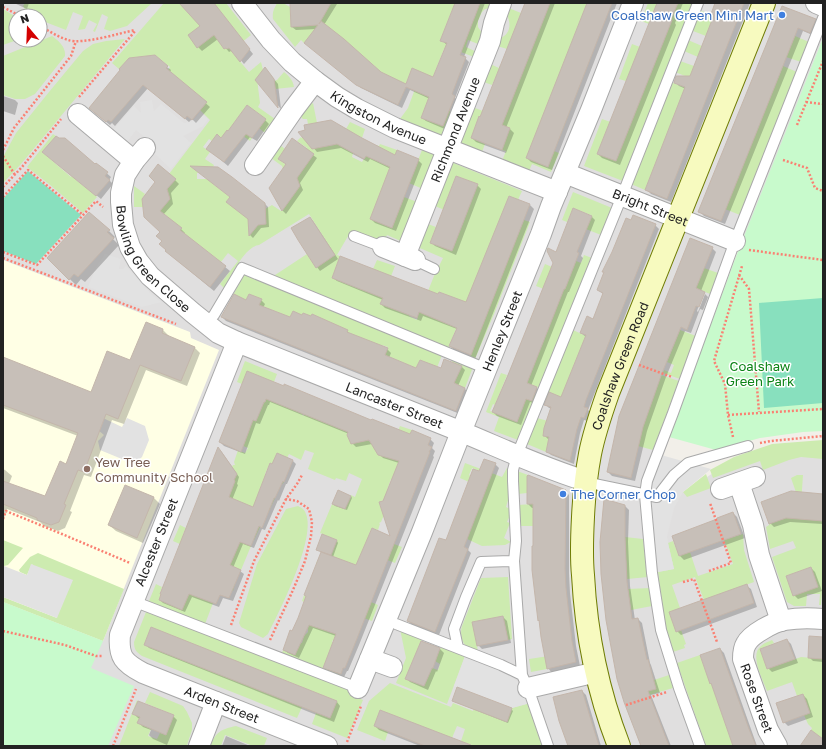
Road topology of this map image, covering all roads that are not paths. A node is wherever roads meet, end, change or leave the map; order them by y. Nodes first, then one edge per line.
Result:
1 (502, 3) edge
2 (633, 3) edge
3 (698, 3) edge
4 (764, 3) edge
5 (816, 3) edge
6 (823, 6) edge
7 (253, 7) edge
8 (823, 18) edge
9 (315, 81) junction
10 (78, 114) dead end
11 (447, 149) junction
12 (255, 165) dead end
13 (565, 173) junction
14 (557, 192) junction
15 (622, 196) junction
16 (678, 219) junction
17 (354, 236) dead end
18 (741, 246) junction
19 (383, 247) joint
20 (410, 258) junction
21 (434, 269) dead end
22 (206, 324) junction
23 (236, 342) junction
24 (487, 369) junction
25 (461, 432) junction
26 (748, 446) road end
27 (517, 455) junction
28 (586, 481) junction
29 (731, 486) road end
30 (645, 495) junction
31 (514, 561) junction
32 (133, 601) junction
33 (823, 619) edge
34 (781, 621) junction
35 (396, 624) dead end
36 (458, 648) junction
37 (113, 656) joint
38 (370, 658) junction
39 (392, 667) dead end
40 (597, 672) junction
41 (525, 682) junction
42 (360, 697) joint
43 (216, 702) junction
44 (199, 746) edge
45 (327, 746) edge
46 (548, 746) edge
47 (619, 746) edge
48 (700, 746) edge
49 (777, 746) edge

1 - 11 street, Richmond Avenue
2 - 13 street, Henley Street
3 - 15 lane
4 - 16 main road, Coalshaw Green Road
5 - 6 street
7 - 9 street, Kingston Avenue
8 - 18 lane
9 - 11 street, Kingston Avenue
9 - 12 street
10 - 22 street, Bowling Green Close
11 - 14 street, Kingston Avenue
11 - 20 street, Richmond Avenue
13 - 14 street, Henley Street
13 - 15 street, Bright Street
14 - 24 street, Henley Street
15 - 16 street, Bright Street
15 - 27 lane
16 - 18 street, Bright Street
16 - 28 main road, Coalshaw Green Road
17 - 19 lane
18 - 30 lane
19 - 20 street
20 - 21 lane
22 - 23 street, Lancaster Street
22 - 24 lane
23 - 25 street, Lancaster Street
23 - 32 street, Alcester Street
24 - 25 street, Henley Street
25 - 27 street, Lancaster Street
25 - 38 street, Henley Street
26 - 30 lane
27 - 28 street, Lancaster Street
27 - 31 lane
28 - 30 lane
28 - 40 main road, Coalshaw Green Road
29 - 34 street
30 - 48 lane
31 - 36 lane
31 - 41 lane
32 - 37 street, Alcester Street
32 - 42 lane
33 - 34 street, Rose Street
34 - 49 street, Rose Street
35 - 36 lane
36 - 41 lane
37 - 43 street, Arden Street
38 - 39 street
38 - 42 street, Henley Street
40 - 41 street
40 - 47 main road, Coalshaw Green Road
41 - 46 lane
43 - 44 street
43 - 45 street, Arden Street

